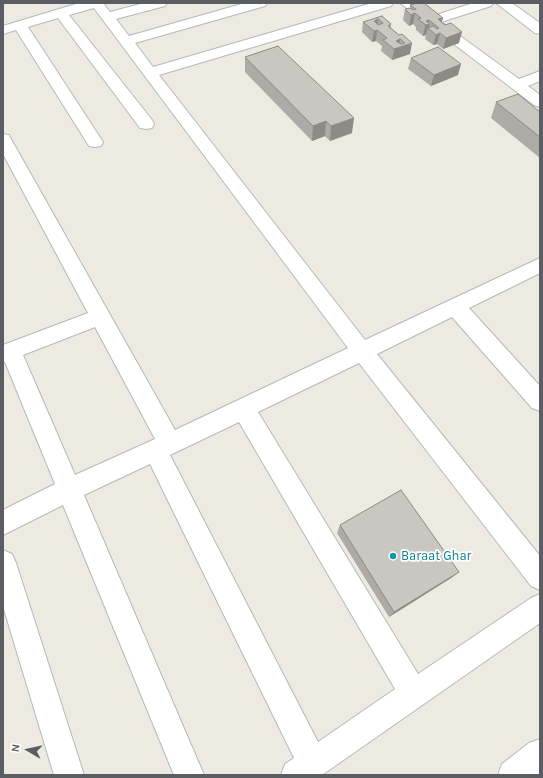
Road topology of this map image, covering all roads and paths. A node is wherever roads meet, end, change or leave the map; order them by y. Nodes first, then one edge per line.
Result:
1 (160, 3) edge
2 (260, 3) edge
3 (386, 3) edge
4 (407, 3) edge
5 (486, 3) edge
6 (503, 3) edge
7 (84, 4) edge
8 (61, 13) junction
9 (107, 17) junction
10 (431, 21) junction
11 (20, 25) junction
12 (3, 30) edge
13 (540, 30) edge
14 (126, 41) junction
15 (150, 73) junction
16 (540, 76) edge
17 (517, 85) junction
18 (540, 102) edge
19 (146, 124) dead end
20 (3, 139) edge
21 (95, 142) dead end
22 (536, 273) edge
23 (455, 306) junction
24 (100, 317) junction
25 (362, 351) junction
26 (7, 353) edge
27 (540, 402) edge
28 (243, 408) junction
29 (162, 447) junction
30 (68, 490) junction
31 (3, 523) edge
32 (3, 563) edge
33 (540, 577) edge
34 (540, 607) edge
35 (414, 694) junction
36 (540, 754) edge
37 (305, 769) edge
38 (69, 775) edge
39 (189, 775) edge
40 (513, 775) edge

1 - 9 street
2 - 14 street
3 - 15 street
4 - 10 street
5 - 10 street
6 - 13 street
7 - 8 street
7 - 9 street
8 - 11 street
8 - 19 street
9 - 14 street
10 - 17 street
11 - 12 street
11 - 21 street
14 - 15 street
15 - 25 street
16 - 17 street
17 - 18 street
20 - 24 street
22 - 23 street
23 - 25 street
23 - 27 street
24 - 26 street
24 - 29 street
25 - 28 street
25 - 33 street
26 - 30 street
28 - 29 street
28 - 35 street
29 - 30 street
29 - 37 street
30 - 31 street
30 - 39 street
32 - 38 street
34 - 35 street
35 - 37 street
36 - 40 street

